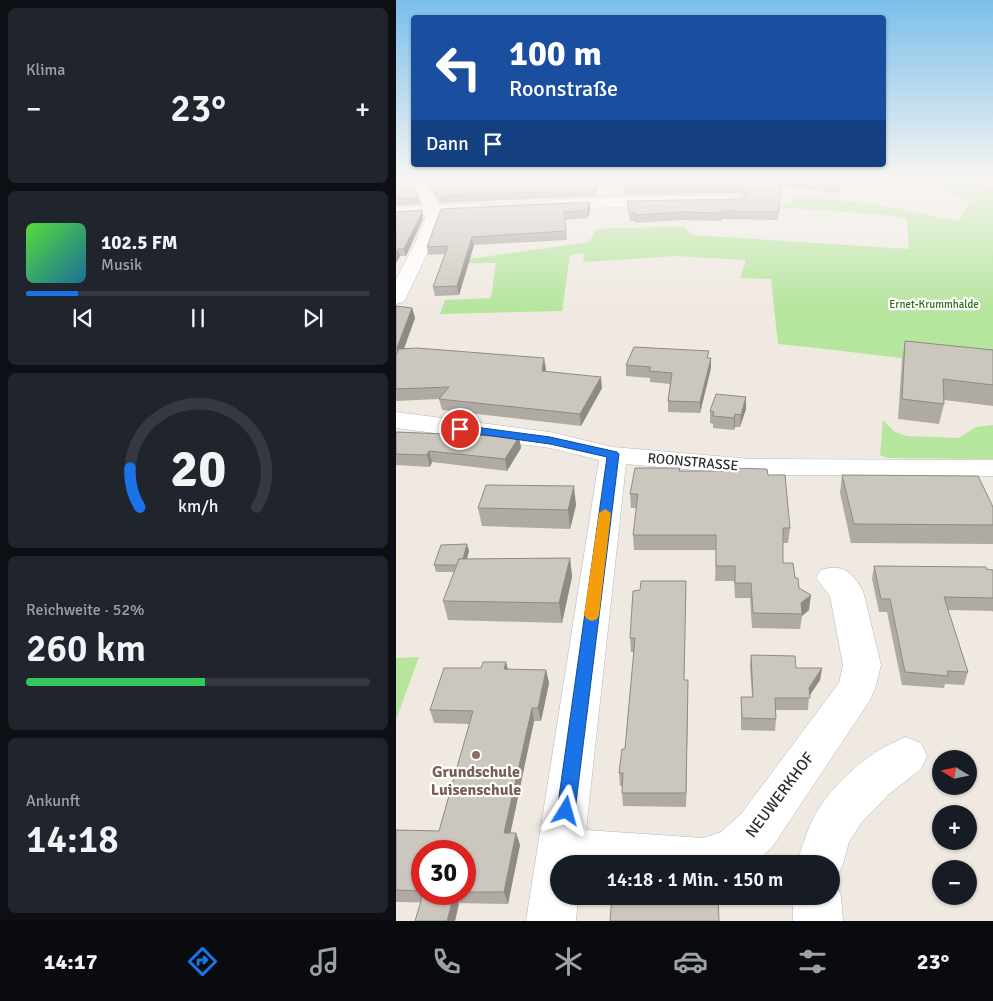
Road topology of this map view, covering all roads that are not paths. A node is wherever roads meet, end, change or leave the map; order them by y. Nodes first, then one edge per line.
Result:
1 (431, 223) edge
2 (396, 298) edge
3 (396, 420) edge
4 (613, 454) junction
5 (993, 468) edge
6 (833, 578) dead end
7 (906, 756) dead end
8 (560, 855) edge
9 (722, 855) edge
10 (823, 855) edge
11 (553, 905) edge
12 (817, 905) edge
13 (551, 921) edge
14 (818, 921) edge

1 - 2 street
3 - 4 street, ROONSTRASSE
4 - 5 street, ROONSTRASSE
4 - 8 street
6 - 9 street, NEUWERKHOF
7 - 10 street
11 - 13 street
12 - 14 street

